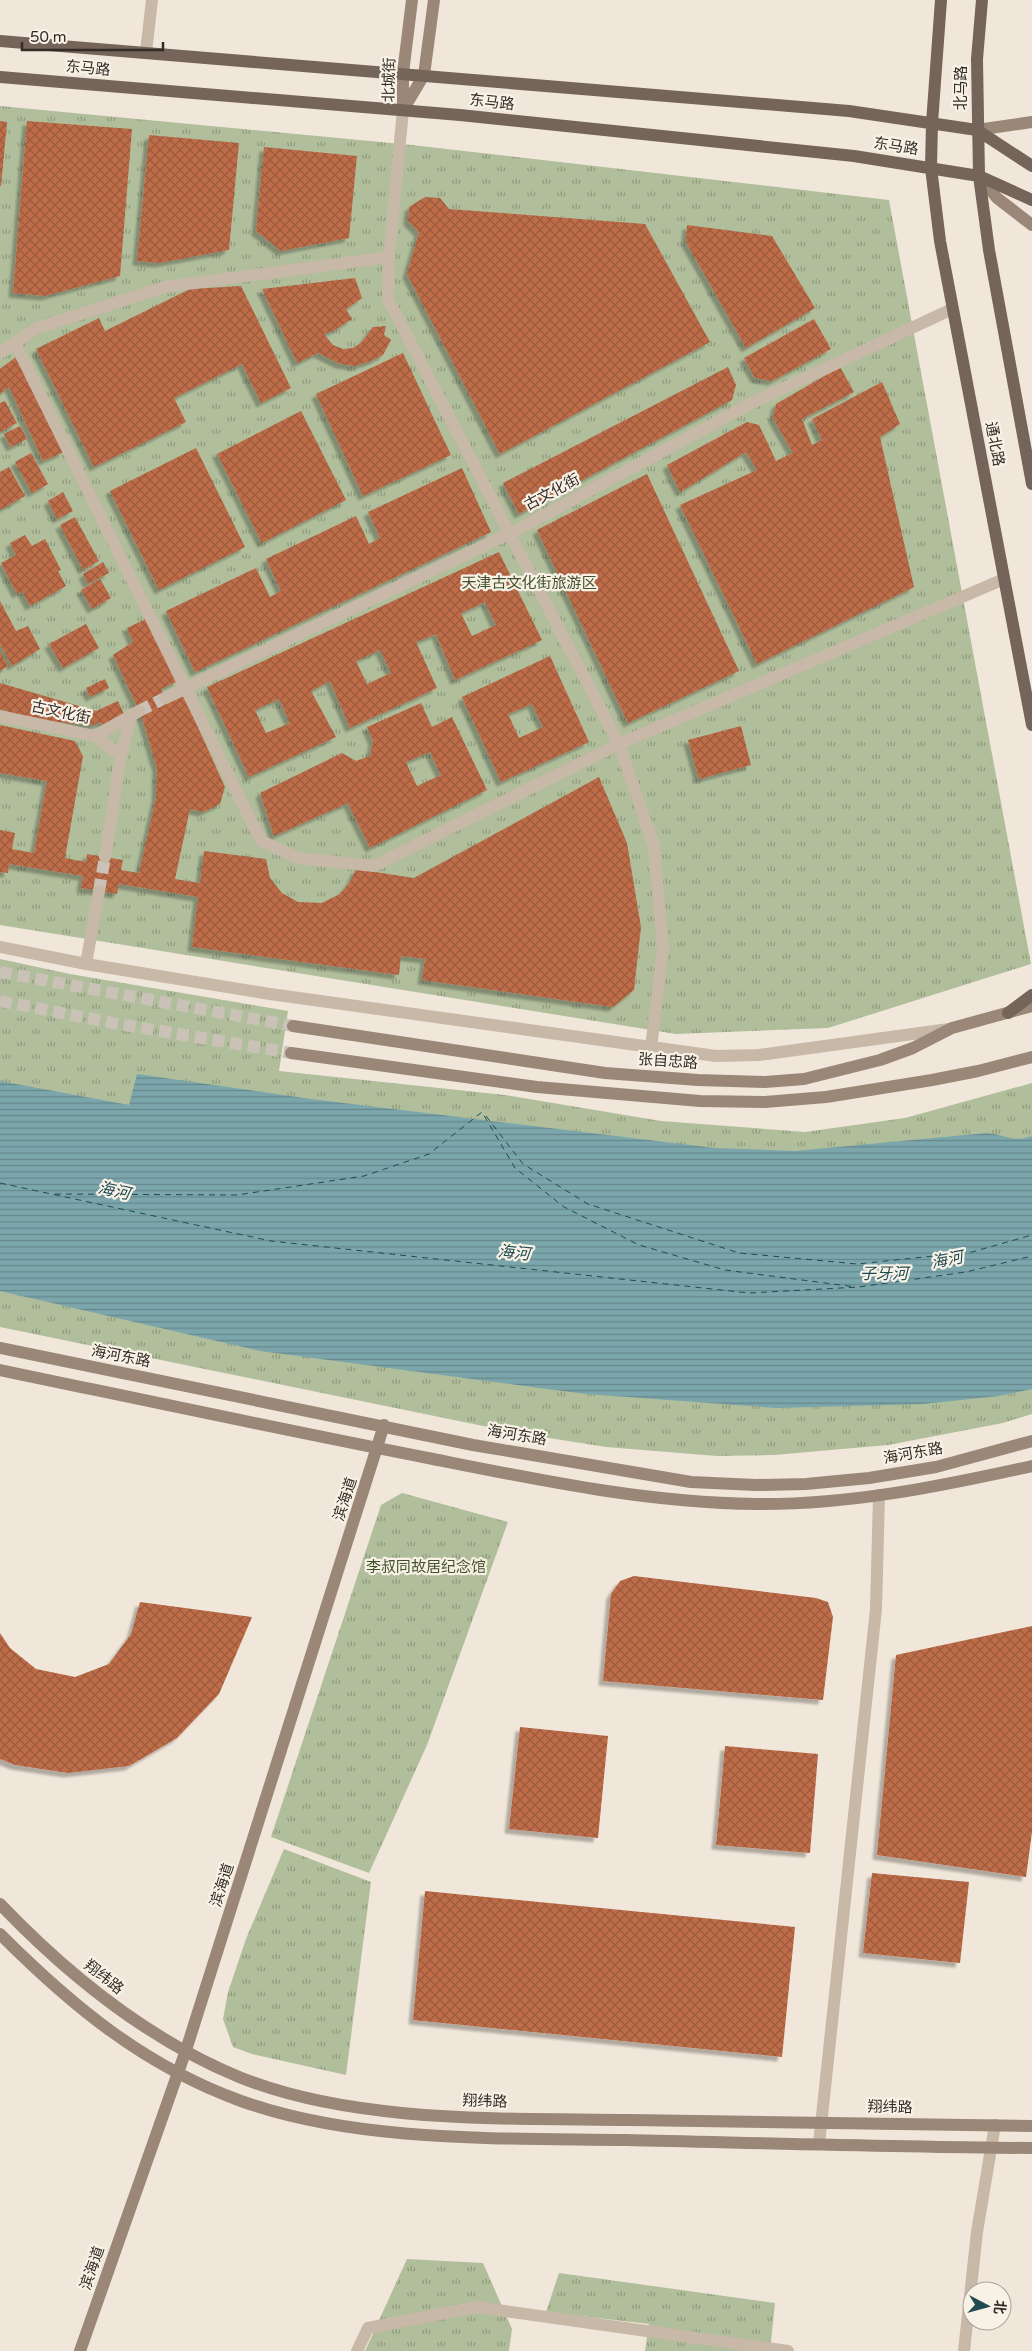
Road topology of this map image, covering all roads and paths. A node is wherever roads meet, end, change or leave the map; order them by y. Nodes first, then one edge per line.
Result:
1 (152, 0) edge
2 (412, 0) edge
3 (434, 0) edge
4 (941, 0) edge
5 (982, 0) edge
6 (0, 41) edge
7 (146, 52) junction
8 (403, 73) junction
9 (424, 75) junction
10 (0, 77) edge
11 (403, 110) junction
12 (1032, 122) edge
13 (932, 124) junction
14 (977, 130) junction
15 (1032, 166) edge
16 (931, 168) junction
17 (979, 176) junction
18 (1032, 200) edge
19 (1032, 225) edge
20 (389, 257) junction
21 (952, 309) junction
22 (14, 343) junction
23 (0, 353) edge
24 (1032, 484) edge
25 (510, 533) junction
26 (1004, 579) junction
27 (186, 688) junction
28 (165, 698) tunnel mouth
29 (0, 716) edge
30 (1032, 725) edge
31 (95, 736) junction
32 (619, 744) junction
33 (120, 756) junction
34 (105, 857) tunnel mouth
35 (99, 891) tunnel mouth
36 (0, 947) edge
37 (86, 964) junction
38 (1032, 995) edge
39 (1032, 1006) edge
40 (1008, 1013) junction
41 (294, 1026) tunnel mouth
42 (952, 1028) junction
43 (651, 1048) junction
44 (291, 1053) tunnel mouth
45 (1032, 1057) edge
46 (0, 1348) edge
47 (0, 1370) edge
48 (384, 1425) junction
49 (1032, 1441) edge
50 (377, 1448) junction
51 (1032, 1466) edge
52 (878, 1495) junction
53 (0, 1904) edge
54 (0, 1934) edge
55 (186, 2050) junction
56 (178, 2072) junction
57 (822, 2122) junction
58 (995, 2125) junction
59 (1032, 2126) edge
60 (819, 2144) junction
61 (990, 2147) junction
62 (1032, 2148) edge
63 (780, 2350) edge
64 (80, 2351) edge
65 (357, 2351) edge
66 (964, 2351) edge

1 - 7 street
2 - 8 street, 北城街
3 - 9 street, 北城街
4 - 13 main road, 北马路
5 - 14 main road, 北马路
6 - 7 main road, 东马路
7 - 8 main road, 东马路
8 - 9 main road, 东马路
8 - 11 street, 北城街
9 - 11 street, 北城街
9 - 13 main road, 东马路
10 - 11 main road, 东马路
11 - 16 main road, 东马路
11 - 20 street
12 - 14 street
13 - 14 main road, 东马路
13 - 16 main road, 北马路
14 - 15 main road
14 - 17 main road, 北马路
16 - 17 main road, 东马路
16 - 21 main road, 通北路
17 - 18 main road, 东马路
17 - 19 street
17 - 24 main road, 通北路
20 - 22 street
20 - 25 street
21 - 25 street, 古文化街
21 - 26 main road, 通北路
22 - 23 street
22 - 27 street
25 - 27 street, 古文化街
25 - 32 street
26 - 30 main road, 通北路
26 - 32 street
27 - 28 street, 古文化街
27 - 32 street
29 - 31 street, 古文化街
31 - 33 street
31 - 33 street, 古文化街
32 - 43 street
33 - 34 street
35 - 37 street
36 - 37 street
37 - 43 street
38 - 40 main road
39 - 40 street, 张自忠路
40 - 42 street, 张自忠路
41 - 42 street, 张自忠路
42 - 43 street
44 - 45 street
46 - 48 street, 海河东路
47 - 50 street
48 - 49 street, 海河东路
48 - 50 street, 滨海道
50 - 52 street
50 - 55 street, 滨海道
51 - 52 street
52 - 57 street
53 - 55 street, 翔纬路
54 - 56 street
55 - 56 street, 滨海道
55 - 57 street, 翔纬路
56 - 60 street
56 - 64 street, 滨海道
57 - 58 street, 翔纬路
57 - 60 street
58 - 59 street, 翔纬路
58 - 61 street
60 - 61 street
61 - 62 street
61 - 66 street
63 - 65 street

